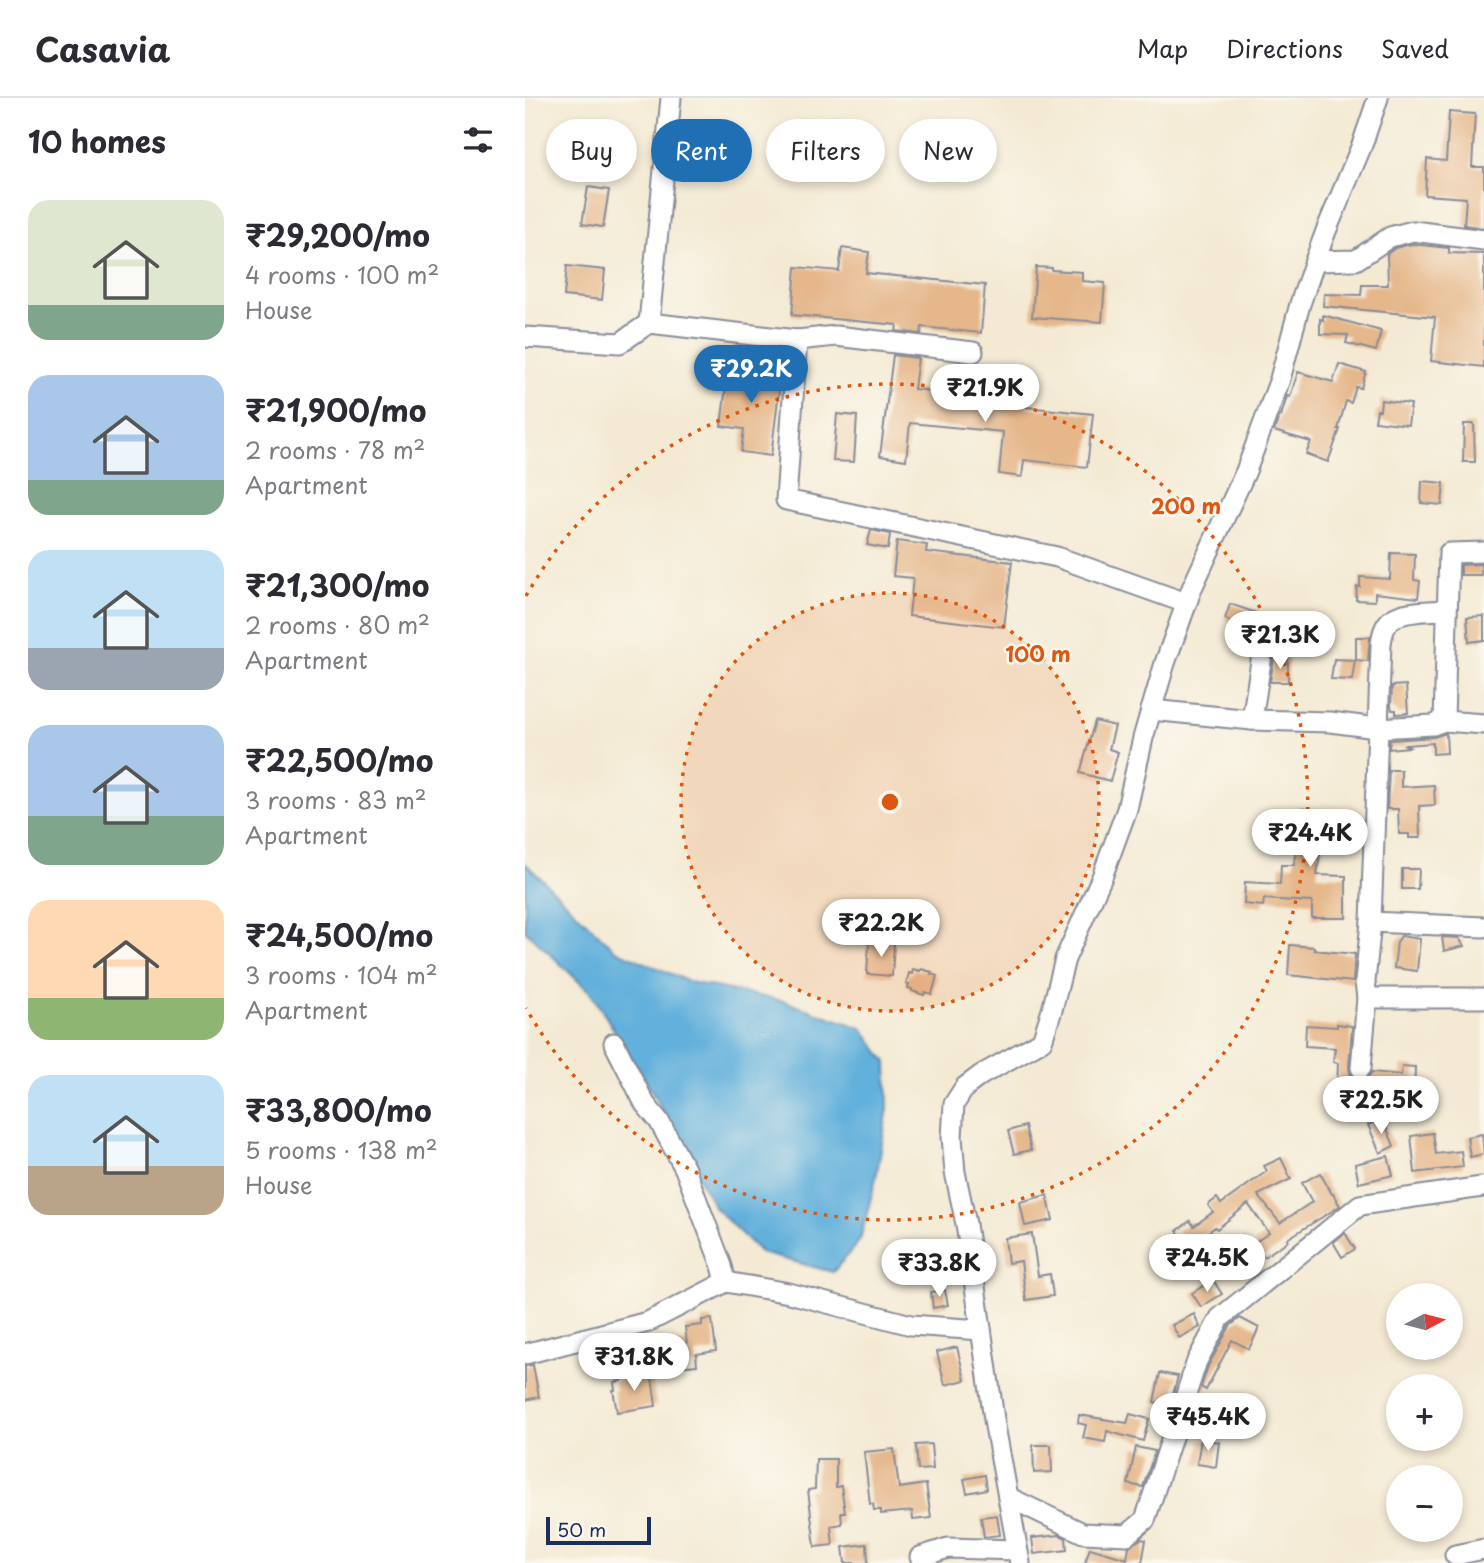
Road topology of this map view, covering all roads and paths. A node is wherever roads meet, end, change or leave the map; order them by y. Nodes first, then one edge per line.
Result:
1 (671, 98) edge
2 (1378, 98) edge
3 (1484, 240) edge
4 (1315, 261) junction
5 (649, 323) junction
6 (525, 337) edge
7 (797, 340) junction
8 (973, 352) dead end
9 (1484, 552) edge
10 (1186, 603) junction
11 (1447, 610) junction
12 (1265, 635) dead end
13 (1151, 710) junction
14 (1252, 720) junction
15 (1444, 721) junction
16 (1484, 724) edge
17 (1377, 728) junction
18 (1371, 922) junction
19 (1484, 928) edge
20 (1367, 998) junction
21 (1484, 998) edge
22 (614, 1043) dead end
23 (1361, 1068) dead end
24 (1482, 1187) edge
25 (726, 1282) junction
26 (981, 1330) junction
27 (525, 1354) edge
28 (1008, 1497) junction
29 (1484, 1549) edge
30 (1455, 1555) dead end
31 (1019, 1556) edge
32 (920, 1557) dead end

1 - 5 street
2 - 4 street
3 - 4 street
4 - 10 street
5 - 6 street
5 - 7 street
7 - 8 street
7 - 10 street
9 - 11 street
10 - 13 street
11 - 15 street
11 - 17 street
12 - 14 street
13 - 14 street
13 - 26 street
14 - 17 street
15 - 16 street
15 - 17 street
17 - 18 street
18 - 19 street
18 - 20 street
20 - 21 street
20 - 23 street
22 - 25 street
24 - 28 street
25 - 26 street
25 - 27 street
26 - 28 street
28 - 31 street
29 - 30 street
31 - 32 street

